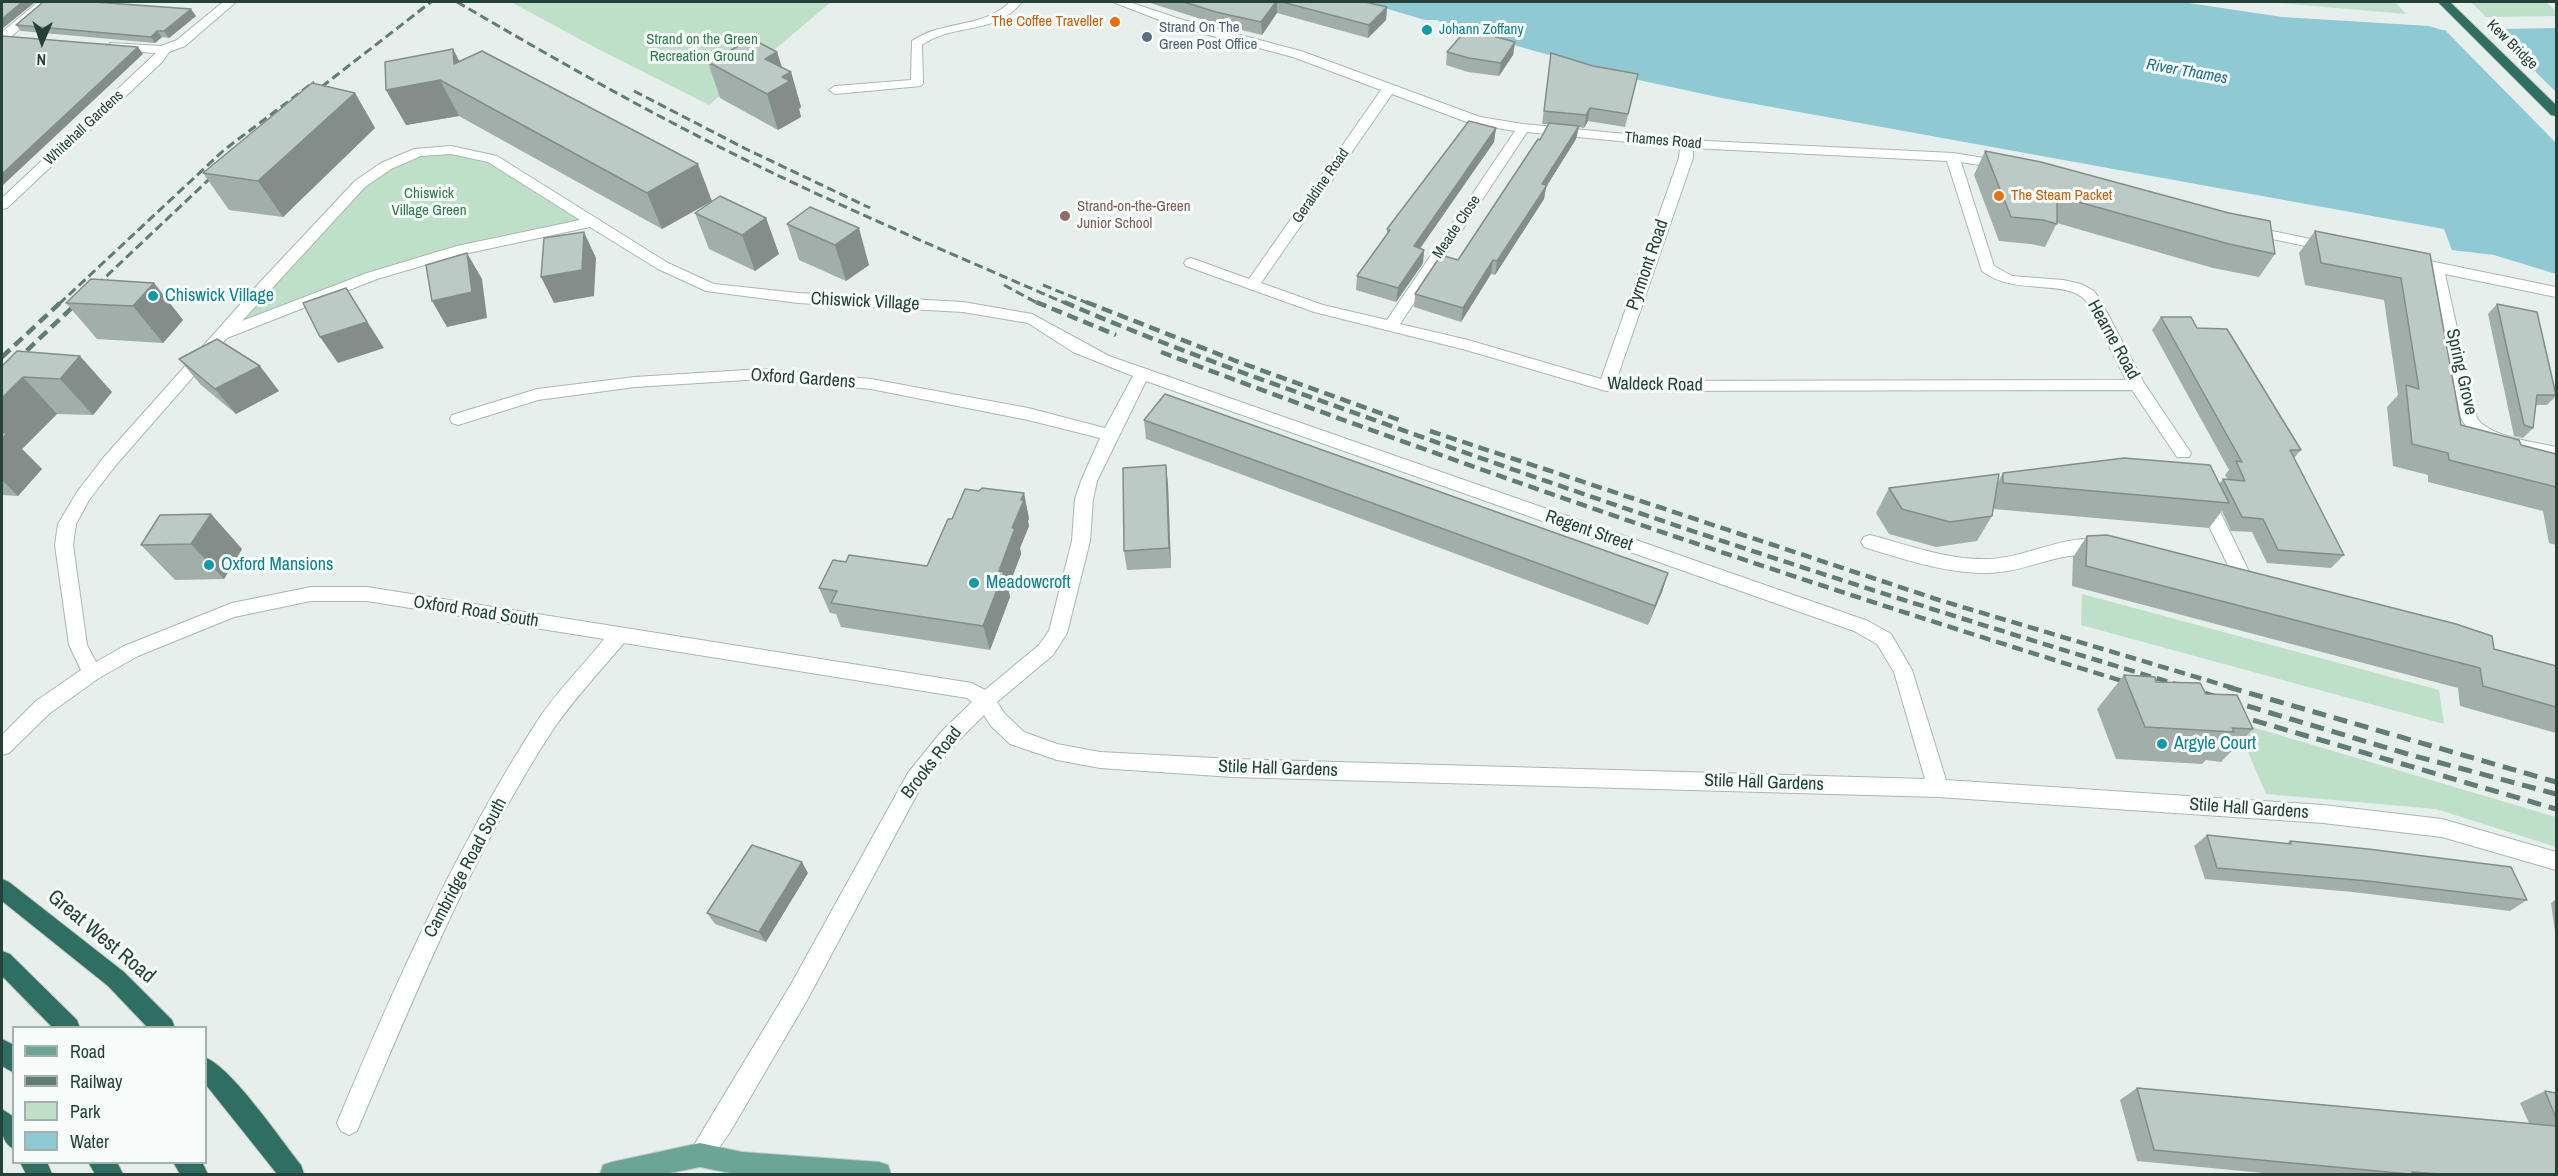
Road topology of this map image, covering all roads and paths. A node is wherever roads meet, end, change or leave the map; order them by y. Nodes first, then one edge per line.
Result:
1 (45, 2) edge
2 (230, 2) edge
3 (1016, 2) edge
4 (1119, 2) edge
5 (2444, 2) edge
6 (2, 37) edge
7 (26, 38) edge
8 (105, 45) edge
9 (162, 50) junction
10 (1389, 88) junction
11 (835, 90) dead end
12 (2556, 112) edge
13 (1523, 128) junction
14 (1687, 144) junction
15 (1953, 157) junction
16 (2016, 167) edge
17 (2, 205) edge
18 (592, 222) junction
19 (2230, 225) edge
20 (2343, 249) edge
21 (2401, 260) edge
22 (1191, 263) dead end
23 (2436, 267) junction
24 (1254, 284) junction
25 (2556, 292) edge
26 (1391, 326) junction
27 (219, 337) junction
28 (1142, 374) junction
29 (2137, 385) junction
30 (1606, 386) junction
31 (458, 419) dead end
32 (1110, 435) junction
33 (2182, 453) dead end
34 (2556, 453) edge
35 (2199, 485) edge
36 (1870, 542) dead end
37 (2121, 548) edge
38 (2221, 573) edge
39 (2243, 578) junction
40 (2264, 584) edge
41 (619, 635) junction
42 (92, 673) junction
43 (985, 701) junction
44 (2, 747) edge
45 (1938, 788) junction
46 (2556, 861) edge
47 (2, 889) edge
48 (2, 961) edge
49 (67, 1026) edge
50 (162, 1026) edge
51 (207, 1070) edge
52 (2, 1120) edge
53 (349, 1123) dead end
54 (12, 1134) edge
55 (700, 1155) junction
56 (292, 1174) edge
57 (612, 1174) edge
58 (879, 1174) edge

1 - 6 street
2 - 9 street
3 - 11 street
4 - 10 street, Thames Road
5 - 12 highway, Kew Bridge
6 - 7 street
8 - 9 street
9 - 17 street, Whitehall Gardens
10 - 13 street, Thames Road
10 - 24 street, Geraldine Road
13 - 14 street, Thames Road
13 - 26 street, Meade Close
14 - 15 street, Thames Road
14 - 30 street, Pyrmont Road
15 - 16 street, Thames Road
15 - 29 street, Hearne Road
18 - 27 street, Chiswick Village
18 - 27 street, Chiswick Village
18 - 28 street, Chiswick Village
19 - 20 street
21 - 23 street
22 - 24 street, Waldeck Road
23 - 25 street
23 - 34 street, Spring Grove
24 - 26 street, Waldeck Road
26 - 30 street, Waldeck Road
27 - 42 street, Chiswick Village
28 - 32 street, Brooks Road
28 - 45 street, Regent Street
29 - 30 street, Waldeck Road
29 - 33 street, Hearne Road
31 - 32 street, Oxford Gardens
32 - 43 street, Brooks Road
35 - 39 street
36 - 37 street
38 - 39 street
39 - 40 street
41 - 42 street, Oxford Road South
41 - 43 street, Oxford Road South
41 - 53 street, Cambridge Road South
42 - 44 street, Oxford Road South
43 - 45 street, Stile Hall Gardens
43 - 55 street, Brooks Road
45 - 46 street, Stile Hall Gardens
47 - 50 highway, Great West Road
48 - 49 highway
51 - 56 highway
52 - 54 highway
55 - 57 main road
55 - 58 main road

